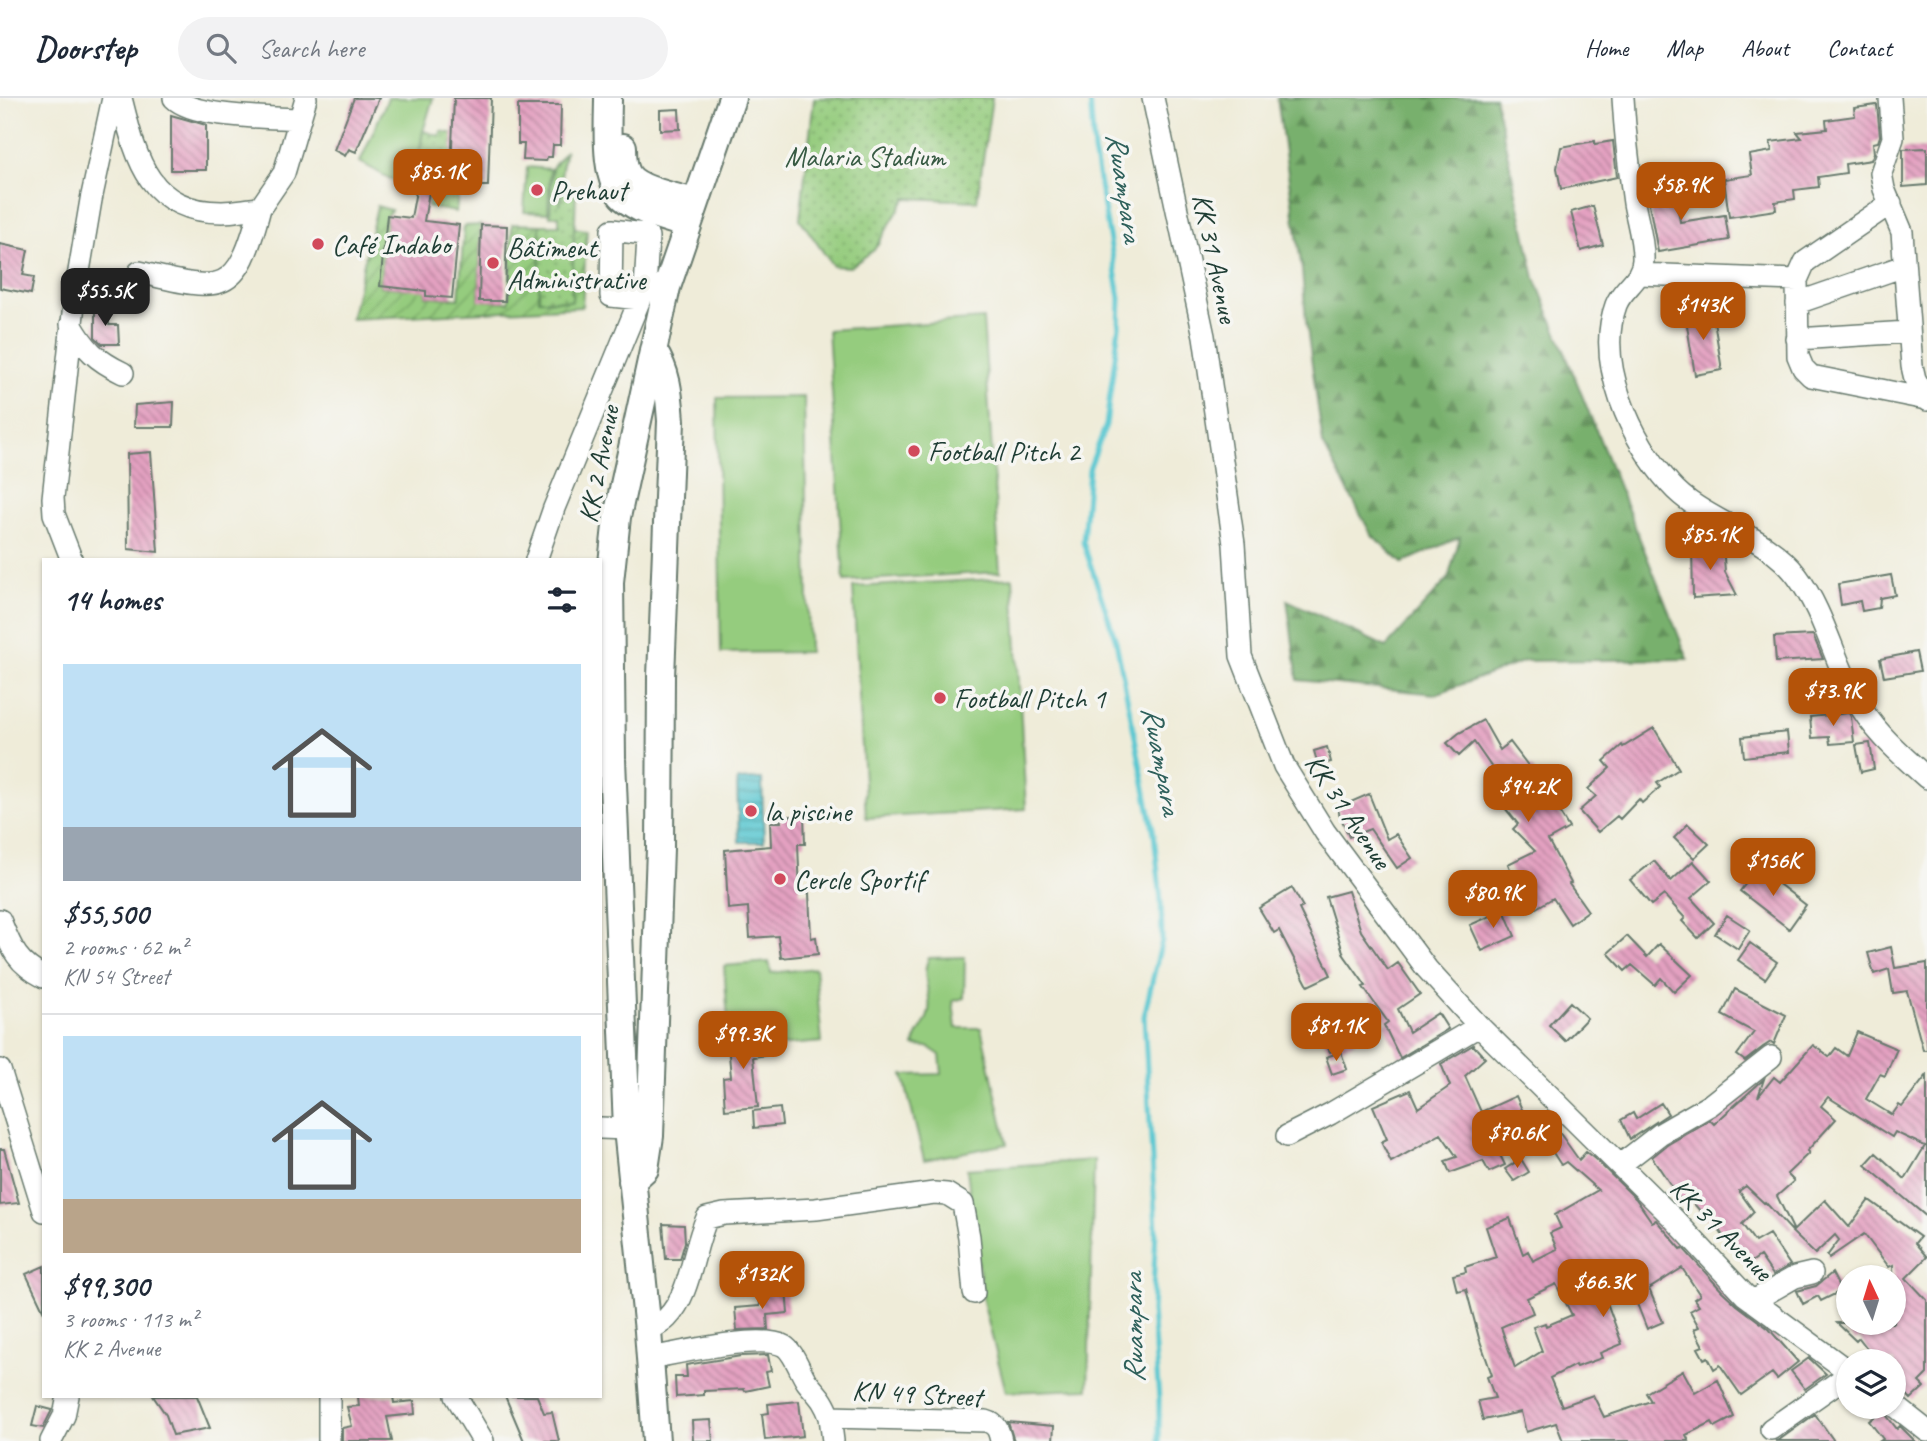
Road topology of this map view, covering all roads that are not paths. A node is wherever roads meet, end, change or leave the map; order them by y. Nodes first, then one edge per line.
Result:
1 (113, 98) edge
2 (121, 98) edge
3 (174, 98) edge
4 (306, 98) edge
5 (608, 98) edge
6 (621, 98) edge
7 (732, 98) edge
8 (1153, 98) edge
9 (1623, 98) edge
10 (1890, 98) edge
11 (299, 119) junction
12 (1891, 203) junction
13 (260, 208) junction
14 (692, 214) junction
15 (1904, 266) junction
16 (139, 272) dead end
17 (1639, 274) junction
18 (1797, 280) junction
19 (651, 292) junction
20 (1797, 303) junction
21 (71, 324) junction
22 (1908, 332) junction
23 (1797, 339) junction
24 (653, 350) junction
25 (123, 373) dead end
26 (1926, 400) edge
27 (71, 558) dead end
28 (537, 558) edge
29 (1927, 778) edge
30 (0, 920) edge
31 (42, 976) edge
32 (1479, 1026) junction
33 (1771, 1058) dead end
34 (0, 1070) edge
35 (602, 1128) edge
36 (627, 1129) junction
37 (1287, 1136) dead end
38 (1620, 1166) junction
39 (632, 1181) junction
40 (42, 1204) edge
41 (1812, 1273) dead end
42 (974, 1293) dead end
43 (1754, 1301) junction
44 (648, 1331) junction
45 (651, 1358) junction
46 (1836, 1364) edge
47 (1836, 1382) edge
48 (68, 1398) edge
49 (329, 1398) edge
50 (456, 1398) edge
51 (456, 1398) edge
52 (1906, 1414) edge
53 (830, 1417) junction
54 (1771, 1429) dead end
55 (1927, 1431) edge
56 (51, 1441) edge
57 (329, 1441) edge
58 (470, 1441) edge
59 (483, 1441) edge
60 (656, 1441) edge
61 (833, 1441) edge
62 (1000, 1441) edge

1 - 21 street
2 - 13 street
3 - 11 street
4 - 11 street
5 - 14 main road
6 - 14 main road
7 - 14 main road, KK 2 Avenue
8 - 32 street, KK 31 Avenue
9 - 17 street
10 - 12 street
11 - 13 street
12 - 15 street
12 - 18 street
13 - 16 street
14 - 19 main road, KK 2 Avenue
15 - 20 street
15 - 22 street
17 - 18 street
17 - 29 street
18 - 20 street
19 - 24 main road, KK 2 Avenue
19 - 28 street
20 - 23 street
21 - 25 street
21 - 27 street
22 - 23 street
22 - 26 street
23 - 26 street
24 - 36 main road, KK 2 Avenue
24 - 39 main road
30 - 31 street
32 - 37 street
32 - 38 street, KK 31 Avenue
33 - 38 street
34 - 40 street
35 - 36 street
36 - 39 main road, KK 2 Avenue
38 - 43 street, KK 31 Avenue
39 - 44 main road, KK 2 Avenue
41 - 43 street
42 - 44 street
43 - 46 street, KK 31 Avenue
44 - 45 main road, KK 2 Avenue
45 - 53 street, KN 49 Street
45 - 60 main road, KK 2 Avenue
47 - 54 street
48 - 56 street
49 - 57 street
50 - 58 street
51 - 59 street
52 - 55 street
53 - 61 street
53 - 62 street, KN 49 Street

